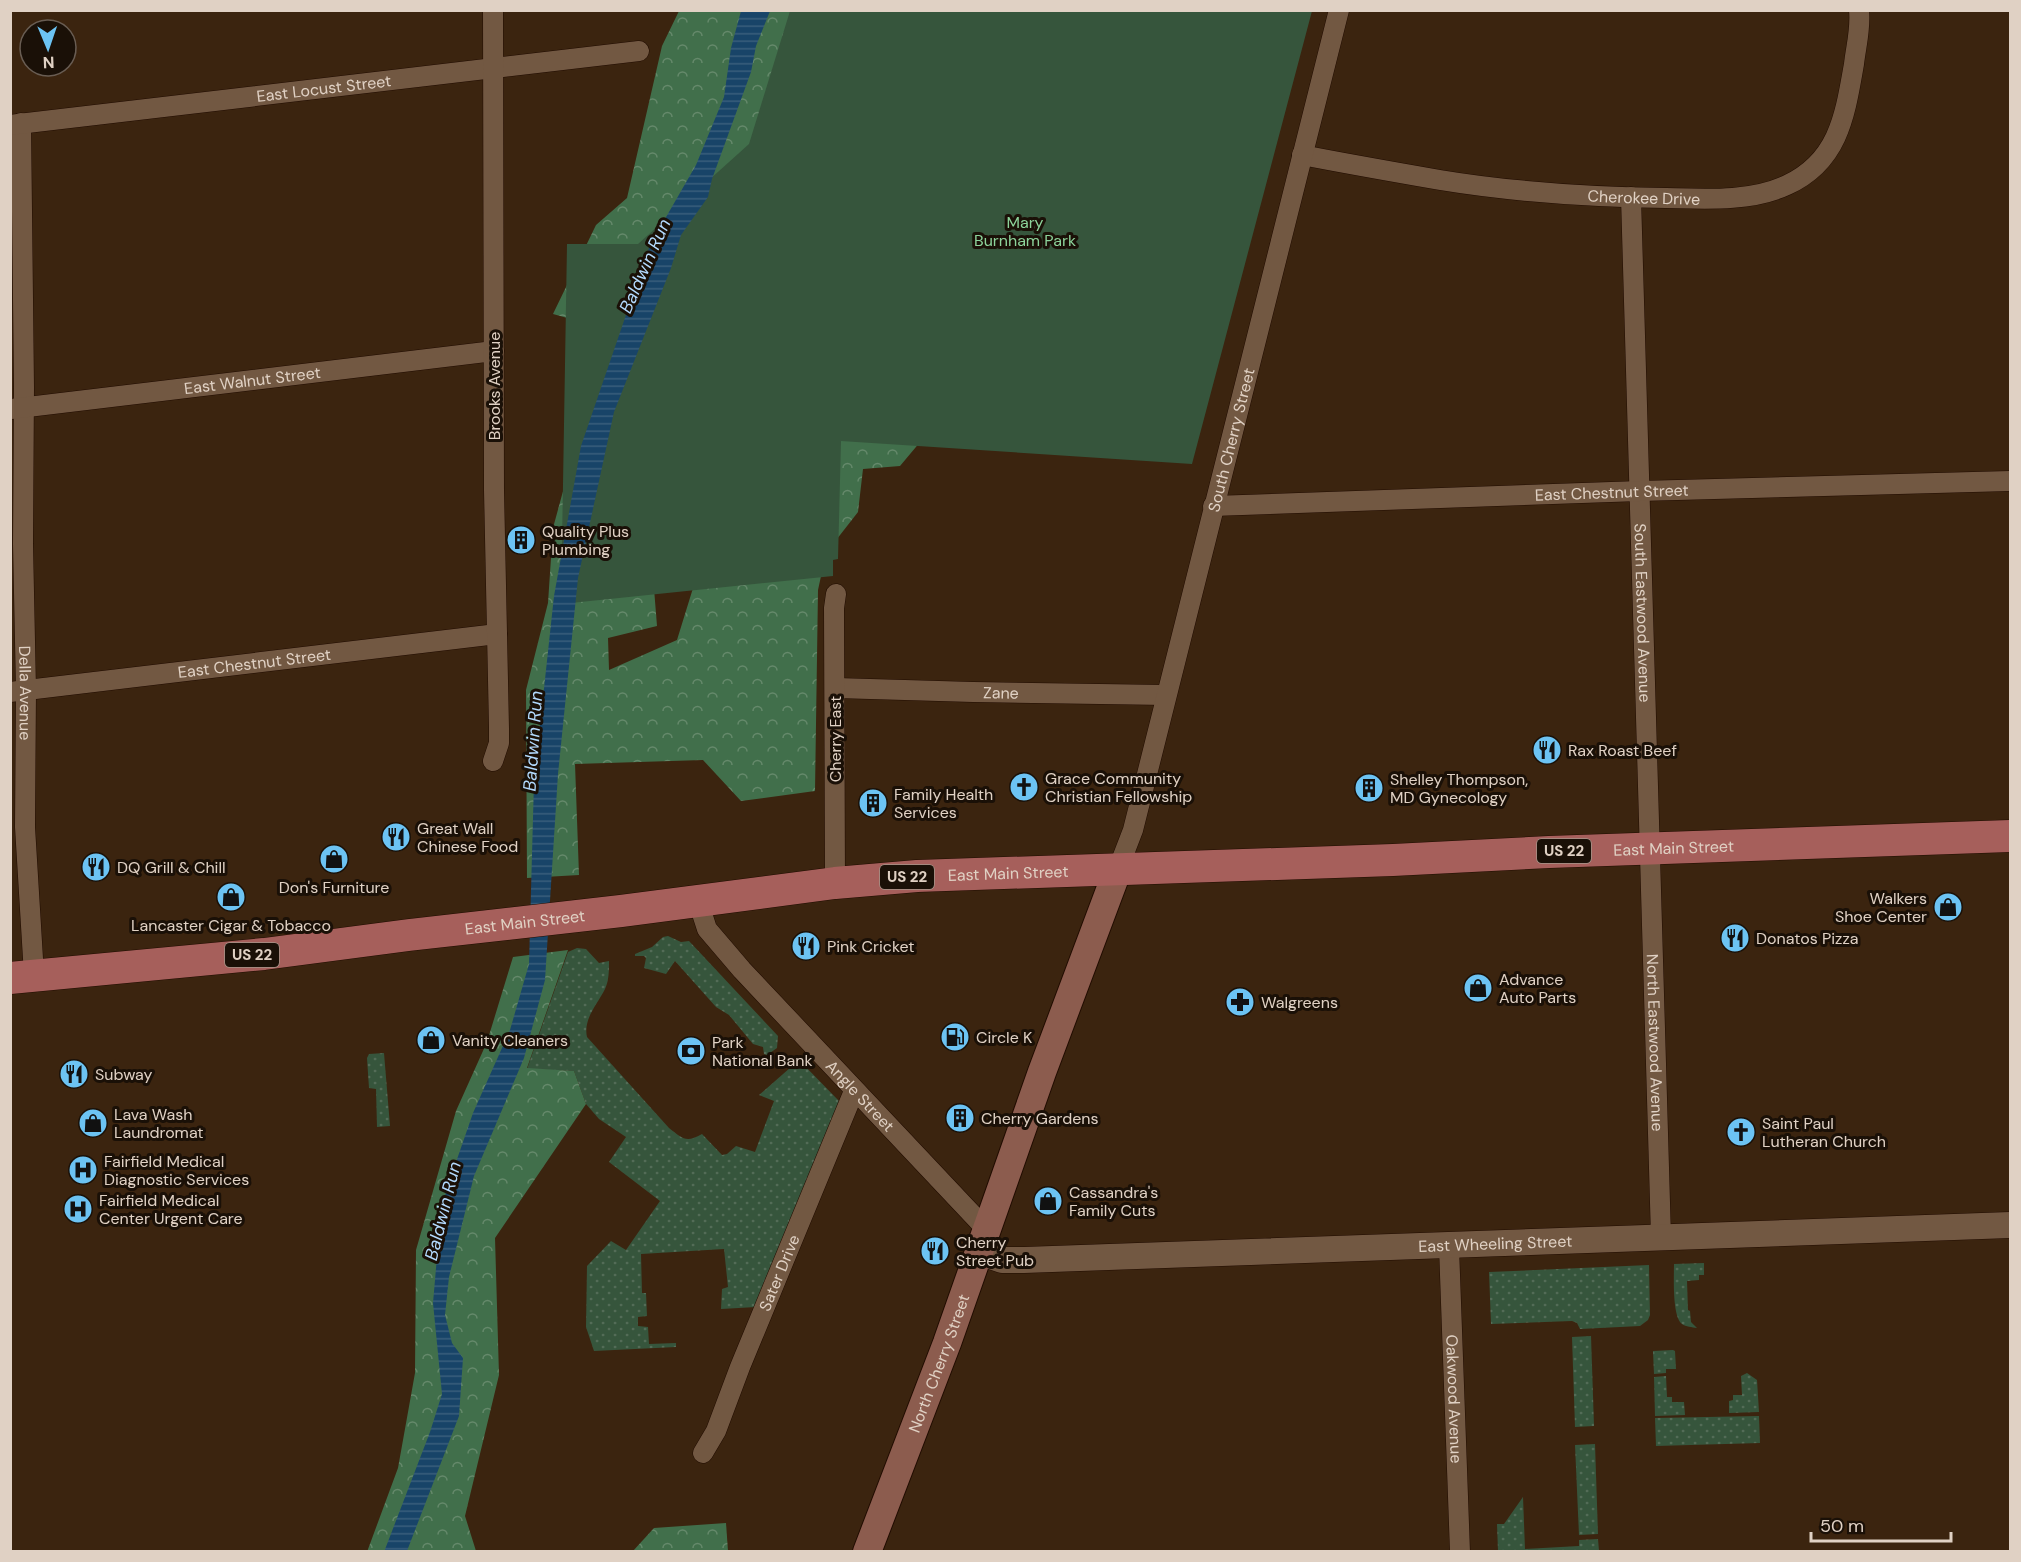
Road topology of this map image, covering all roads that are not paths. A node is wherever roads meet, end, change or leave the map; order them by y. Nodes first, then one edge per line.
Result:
1 (493, 10) edge
2 (1339, 10) edge
3 (1859, 10) edge
4 (639, 51) dead end
5 (493, 67) junction
6 (16, 124) edge
7 (1302, 155) junction
8 (1631, 197) junction
9 (494, 351) junction
10 (17, 408) edge
11 (2010, 481) edge
12 (1640, 491) junction
13 (1213, 506) junction
14 (836, 594) dead end
15 (497, 634) junction
16 (836, 688) junction
17 (18, 691) edge
18 (1166, 695) junction
19 (492, 761) dead end
20 (2010, 836) edge
21 (1650, 848) junction
22 (1118, 869) junction
23 (835, 883) junction
24 (698, 901) junction
25 (22, 976) edge
26 (854, 1091) junction
27 (2010, 1225) edge
28 (1661, 1237) junction
29 (983, 1241) junction
30 (1449, 1246) junction
31 (703, 1453) dead end
32 (867, 1551) edge
33 (1460, 1551) edge

1 - 5 street, Brooks Avenue
2 - 7 street, South Cherry Street
3 - 8 street, Cherokee Drive
4 - 5 street, East Locust Street
5 - 6 street, East Locust Street
5 - 9 street, Brooks Avenue
6 - 10 street, Della Avenue
7 - 8 street, Cherokee Drive
7 - 13 street, South Cherry Street
8 - 12 street, South Eastwood Avenue
9 - 10 street, East Walnut Street
9 - 15 street, Brooks Avenue
10 - 17 street, Della Avenue
11 - 12 street, East Chestnut Street
12 - 13 street, East Chestnut Street
12 - 21 street, South Eastwood Avenue
13 - 18 street, South Cherry Street
14 - 16 street, Cherry East
15 - 17 street, East Chestnut Street
15 - 19 street, Brooks Avenue
16 - 18 street, Zane
16 - 23 street, Cherry East
17 - 25 street, Della Avenue
18 - 22 street, South Cherry Street
20 - 21 main road, East Main Street / US 22
21 - 22 main road, East Main Street / US 22
21 - 28 street, North Eastwood Avenue
22 - 23 main road, East Main Street / US 22
22 - 29 main road, North Cherry Street
23 - 24 main road, East Main Street / US 22
24 - 25 main road, East Main Street / US 22
24 - 26 street, Angle Street
26 - 29 street, Angle Street
26 - 31 street, Sater Drive
27 - 28 street, East Wheeling Street
28 - 30 street, East Wheeling Street
29 - 30 street, East Wheeling Street
29 - 32 main road, North Cherry Street
30 - 33 street, Oakwood Avenue

